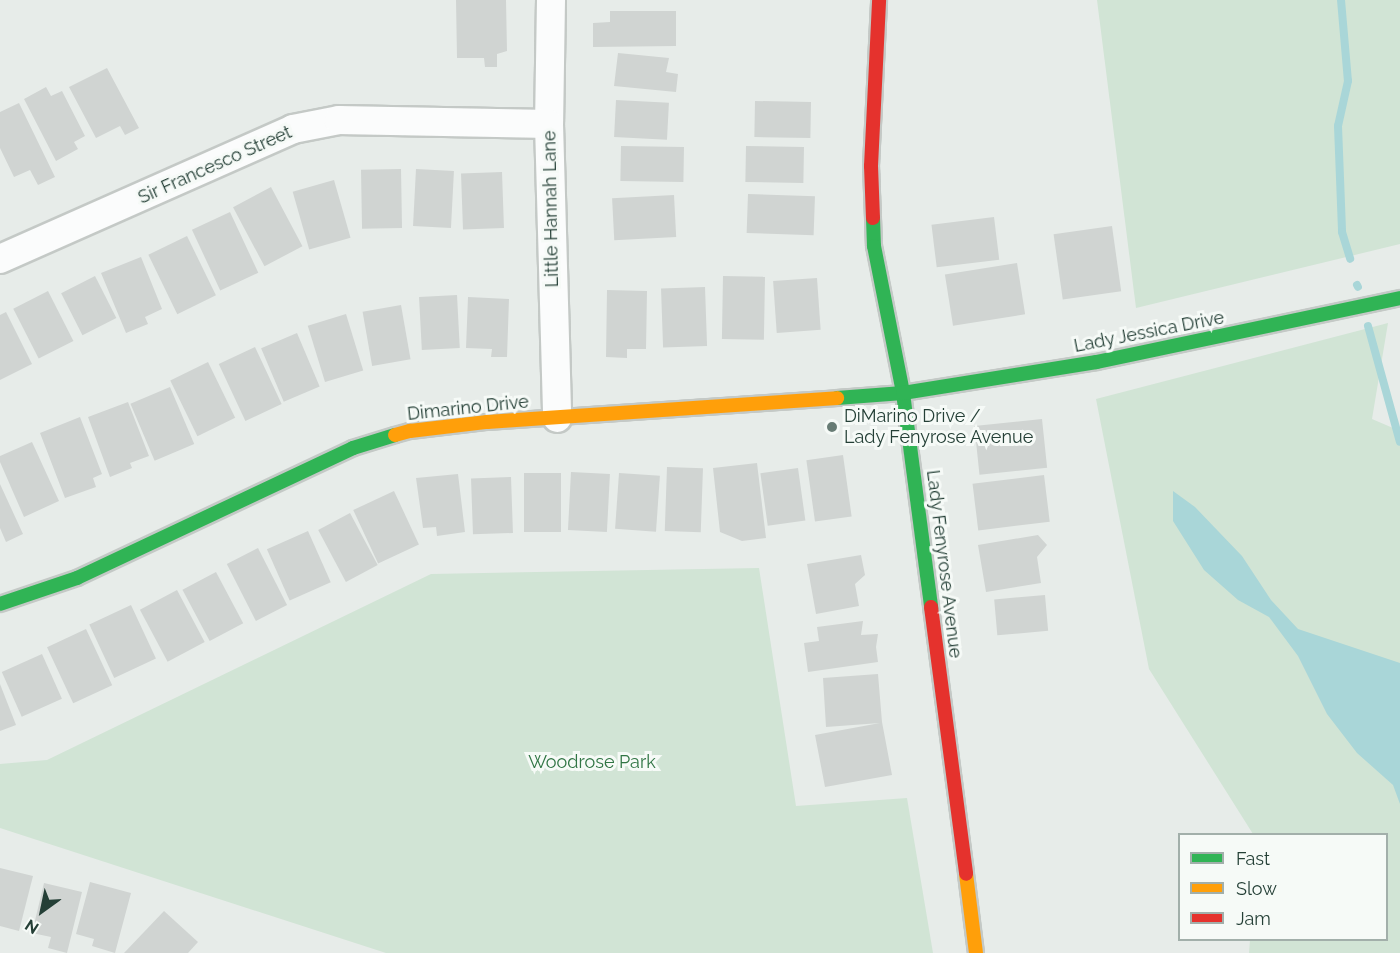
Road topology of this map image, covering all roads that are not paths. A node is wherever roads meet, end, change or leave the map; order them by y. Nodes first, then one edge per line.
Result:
1 (551, 0) edge
2 (879, 0) edge
3 (549, 124) junction
4 (0, 259) edge
5 (1400, 298) edge
6 (903, 393) junction
7 (557, 418) junction
8 (0, 604) edge
9 (976, 953) edge

1 - 3 street, Little Hannah Lane
2 - 6 street, Lady Fenyrose Avenue
3 - 4 street, Sir Francesco Street
3 - 7 street, Little Hannah Lane
5 - 6 street, Lady Jessica Drive
6 - 7 street, Dimarino Drive
6 - 9 street, Lady Fenyrose Avenue
7 - 8 street, Dimarino Drive

